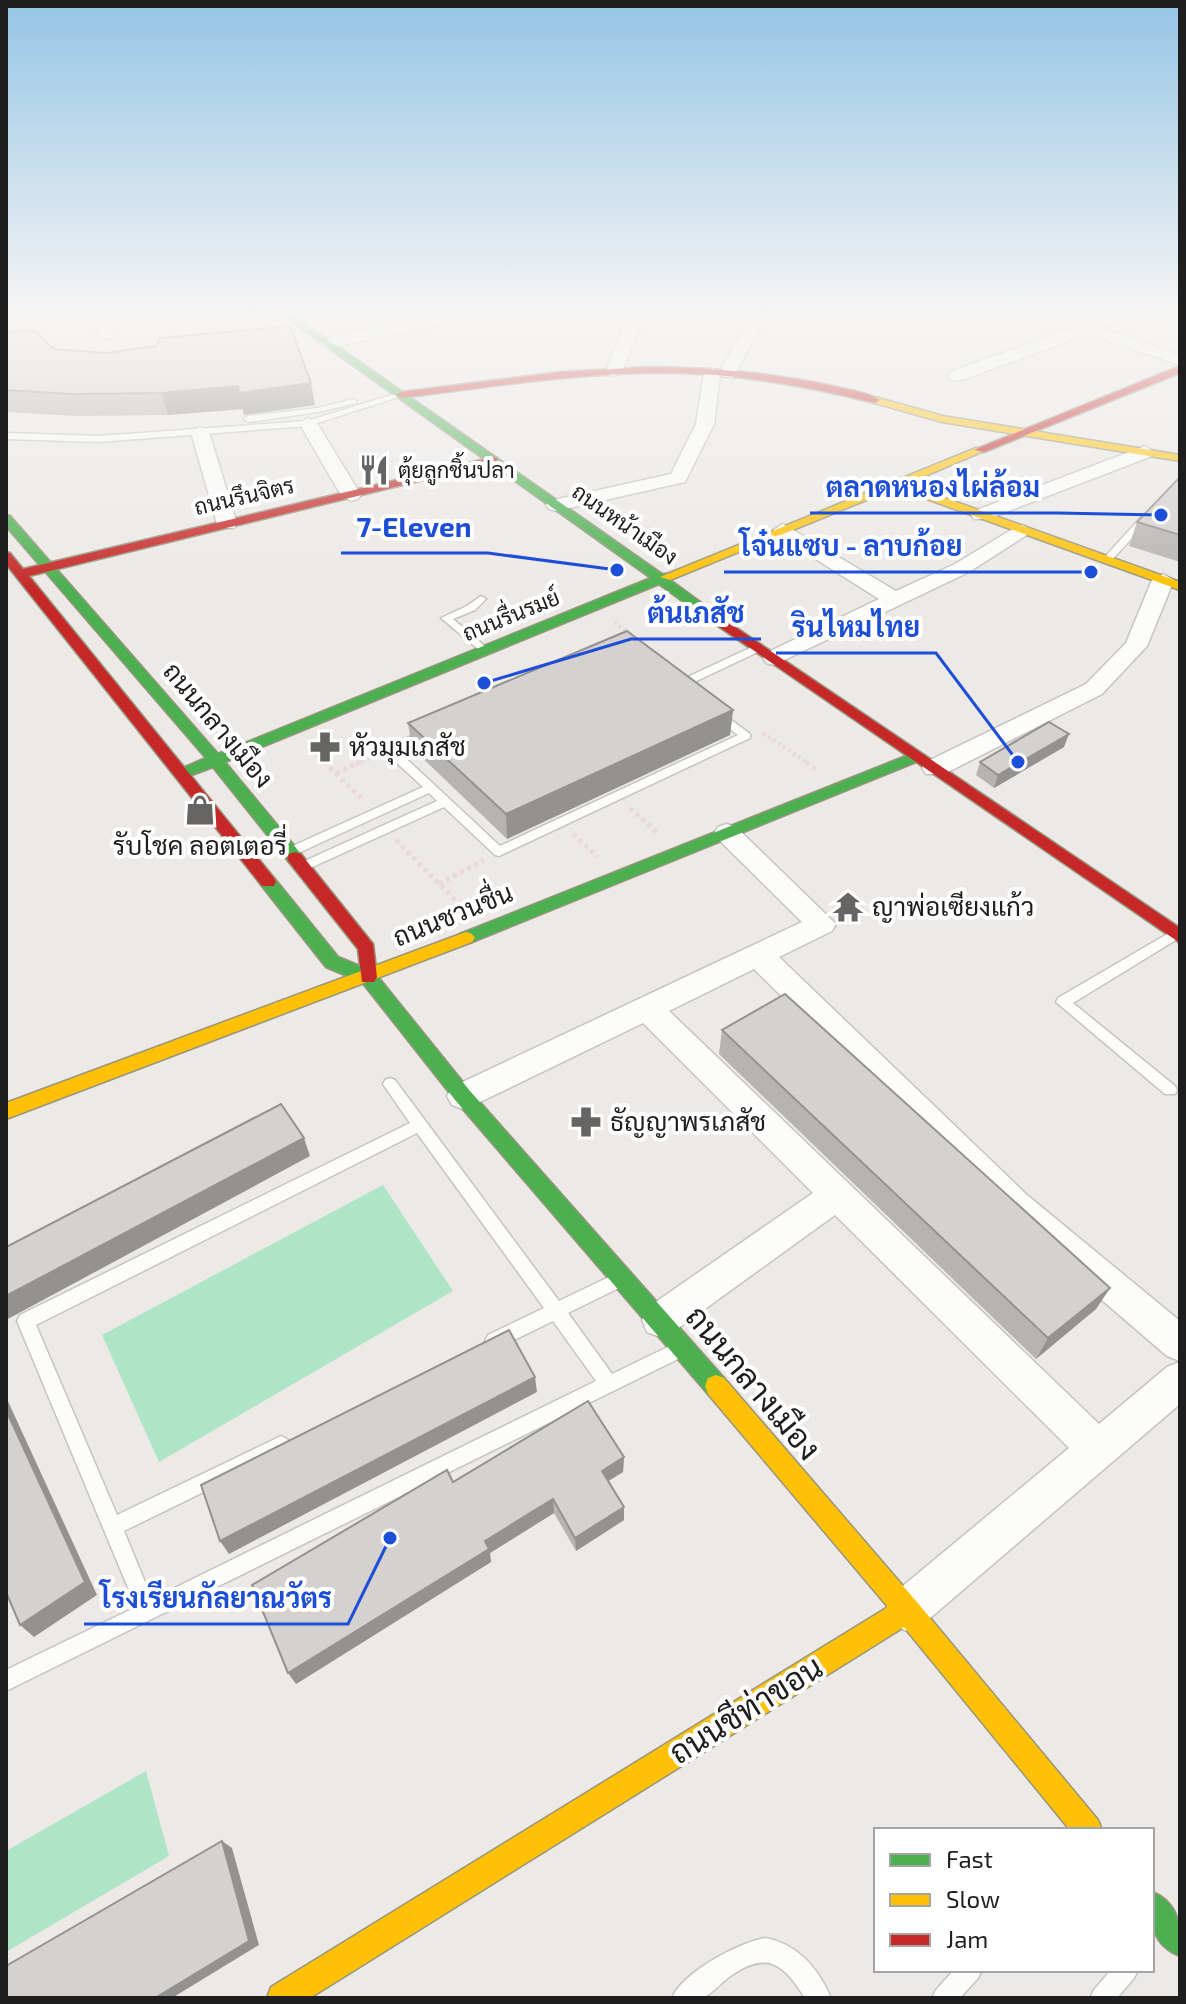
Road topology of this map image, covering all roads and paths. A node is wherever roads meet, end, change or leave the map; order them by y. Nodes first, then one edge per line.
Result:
1 (342, 405) edge
2 (369, 405) edge
3 (414, 405) edge
4 (711, 405) edge
5 (891, 405) edge
6 (1090, 405) edge
7 (308, 423) junction
8 (6, 427) edge
9 (200, 432) junction
10 (1021, 432) junction
11 (6, 436) edge
12 (1145, 452) junction
13 (1180, 458) edge
14 (493, 460) junction
15 (895, 484) junction
16 (351, 495) junction
17 (1159, 503) edge
18 (556, 505) junction
19 (981, 515) junction
20 (6, 519) edge
21 (227, 524) junction
22 (783, 530) junction
23 (1023, 531) junction
24 (6, 556) edge
25 (1107, 560) junction
26 (46, 566) junction
27 (13, 575) edge
28 (661, 579) junction
29 (1171, 583) edge
30 (481, 599) dead end
31 (894, 599) junction
32 (594, 607) junction
33 (628, 648) junction
34 (484, 651) junction
35 (766, 653) junction
36 (679, 685) junction
37 (290, 730) junction
38 (746, 736) junction
39 (390, 750) junction
40 (216, 761) junction
41 (925, 763) junction
42 (336, 773) junction
43 (181, 774) junction
44 (841, 787) junction
45 (431, 788) junction
46 (616, 796) junction
47 (445, 802) junction
48 (376, 813) junction
49 (561, 822) junction
50 (385, 829) junction
51 (727, 833) junction
52 (290, 852) junction
53 (499, 852) junction
54 (680, 852) junction
55 (302, 867) junction
56 (620, 876) junction
57 (439, 884) junction
58 (485, 930) junction
59 (1178, 935) edge
60 (758, 955) junction
61 (368, 977) junction
62 (647, 1008) junction
63 (390, 1084) dead end
64 (1170, 1090) dead end
65 (463, 1096) junction
66 (6, 1111) edge
67 (420, 1125) junction
68 (837, 1195) junction
69 (624, 1278) junction
70 (556, 1311) junction
71 (660, 1320) junction
72 (1180, 1344) edge
73 (484, 1346) edge
74 (683, 1347) junction
75 (1180, 1380) edge
76 (609, 1384) junction
77 (298, 1436) edge
78 (1097, 1449) junction
79 (112, 1527) junction
80 (907, 1610) junction
81 (148, 1612) junction
82 (6, 1681) edge
83 (1086, 1828) edge
84 (968, 1972) edge
85 (1124, 1972) edge
86 (282, 1998) edge
87 (684, 1998) edge
88 (819, 1998) edge
89 (944, 1998) edge
90 (1102, 1998) edge

1 - 8 lane
2 - 7 lane
3 - 14 street, ถนนหน้าเมือง
4 - 18 street
5 - 10 street
6 - 10 street, ถนนรื่นรมย์
7 - 9 lane
7 - 16 street
9 - 11 lane
9 - 21 street
10 - 12 street
10 - 15 street, ถนนรื่นรมย์
12 - 13 street
12 - 19 street
14 - 16 street, ถนนรึนจิตร
14 - 18 street, ถนนหน้าเมือง
15 - 19 street
15 - 22 street, ถนนรื่นรมย์
16 - 21 street, ถนนรึนจิตร
17 - 25 lane
18 - 28 street, ถนนหน้าเมือง
19 - 23 street
20 - 26 street, ถนนกลางเมือง
21 - 26 street, ถนนรึนจิตร
22 - 28 street, ถนนรื่นรมย์
22 - 31 street
23 - 25 street
23 - 31 street
24 - 27 street, ถนนกลางเมือง
25 - 29 street
26 - 27 street, ถนนรึนจิตร
26 - 40 street, ถนนกลางเมือง
27 - 43 street, ถนนกลางเมือง
28 - 32 street, ถนนรื่นรมย์
28 - 35 street, ถนนหน้าเมือง
29 - 41 street
30 - 34 lane
31 - 35 street
32 - 33 path
32 - 34 street, ถนนรื่นรมย์
33 - 36 lane
33 - 39 lane
34 - 37 street, ถนนรื่นรมย์
35 - 36 lane
35 - 41 street, ถนนหน้าเมือง
36 - 38 lane
37 - 40 street, ถนนรื่นรมย์
37 - 42 path
38 - 44 path
38 - 46 lane
39 - 42 path
39 - 45 lane
40 - 43 street, ถนนรื่นรมย์
40 - 52 street, ถนนกลางเมือง
41 - 44 street, ถนนชวนชื่น
41 - 59 street, ถนนหน้าเมือง
42 - 48 path
43 - 61 street, ถนนกลางเมือง
44 - 51 street, ถนนชวนชื่น
45 - 47 lane
45 - 48 lane
46 - 49 lane
46 - 54 path
47 - 50 lane
47 - 53 lane
48 - 52 lane
49 - 53 lane
49 - 56 path
50 - 55 lane
50 - 57 path
51 - 54 street, ถนนชวนชื่น
51 - 60 street
52 - 55 street, ถนนกลางเมือง
53 - 57 path
54 - 56 street, ถนนชวนชื่น
55 - 61 street, ถนนกลางเมือง
56 - 58 street, ถนนชวนชื่น
57 - 58 path
58 - 61 street, ถนนชวนชื่น
59 - 64 lane
60 - 62 street
60 - 72 street
61 - 65 street, ถนนกลางเมือง
61 - 66 street, ถนนชวนชื่น
62 - 65 street
62 - 68 street
63 - 67 lane
65 - 69 street, ถนนกลางเมือง
67 - 70 lane
67 - 79 lane
68 - 71 street
68 - 78 street
69 - 70 lane
69 - 71 street, ถนนกลางเมือง
70 - 73 lane
70 - 76 lane
71 - 74 street, ถนนกลางเมือง
74 - 76 lane
74 - 80 street, ถนนกลางเมือง
75 - 78 street, ถนนชีท่าขอน
76 - 81 lane
77 - 79 lane
78 - 80 street, ถนนชีท่าขอน
79 - 81 lane
80 - 83 street, ถนนกลางเมือง
80 - 86 street, ถนนชีท่าขอน
81 - 82 lane
84 - 89 lane
85 - 90 lane
87 - 88 lane

